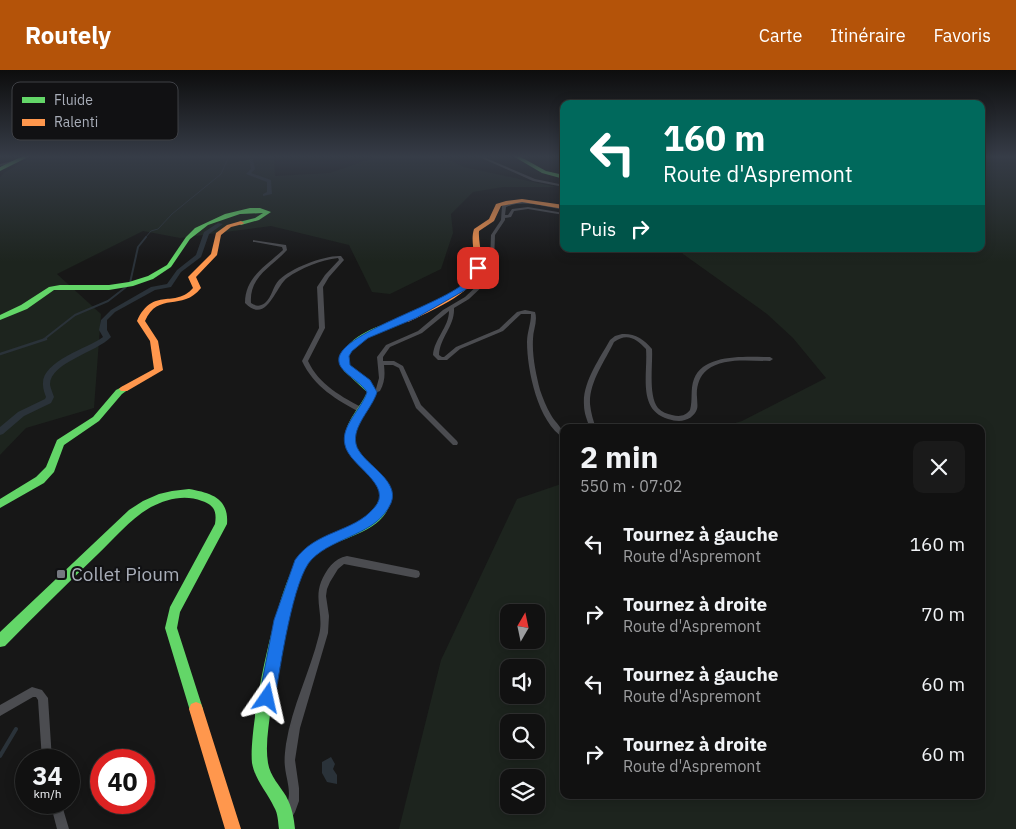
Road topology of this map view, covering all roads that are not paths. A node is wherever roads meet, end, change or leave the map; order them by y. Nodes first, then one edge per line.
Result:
1 (560, 206) edge
2 (560, 206) edge
3 (560, 213) edge
4 (504, 217) junction
5 (255, 240) dead end
6 (451, 308) junction
7 (0, 318) edge
8 (770, 359) dead end
9 (380, 363) junction
10 (372, 392) junction
11 (363, 411) junction
12 (592, 424) edge
13 (560, 431) edge
14 (455, 443) dead end
15 (0, 504) edge
16 (416, 574) dead end
17 (0, 641) edge
18 (0, 711) edge
19 (46, 749) edge
20 (59, 814) edge
21 (286, 815) junction
22 (63, 829) edge
23 (233, 829) edge
24 (287, 829) edge

1 - 4 street
2 - 10 street
3 - 4 street
4 - 6 street
5 - 11 street
6 - 9 street
6 - 13 street
7 - 15 street
8 - 12 street
9 - 10 street
9 - 14 street
10 - 11 street
11 - 21 street
16 - 21 street
17 - 23 street
18 - 19 street
20 - 22 street
21 - 24 street

